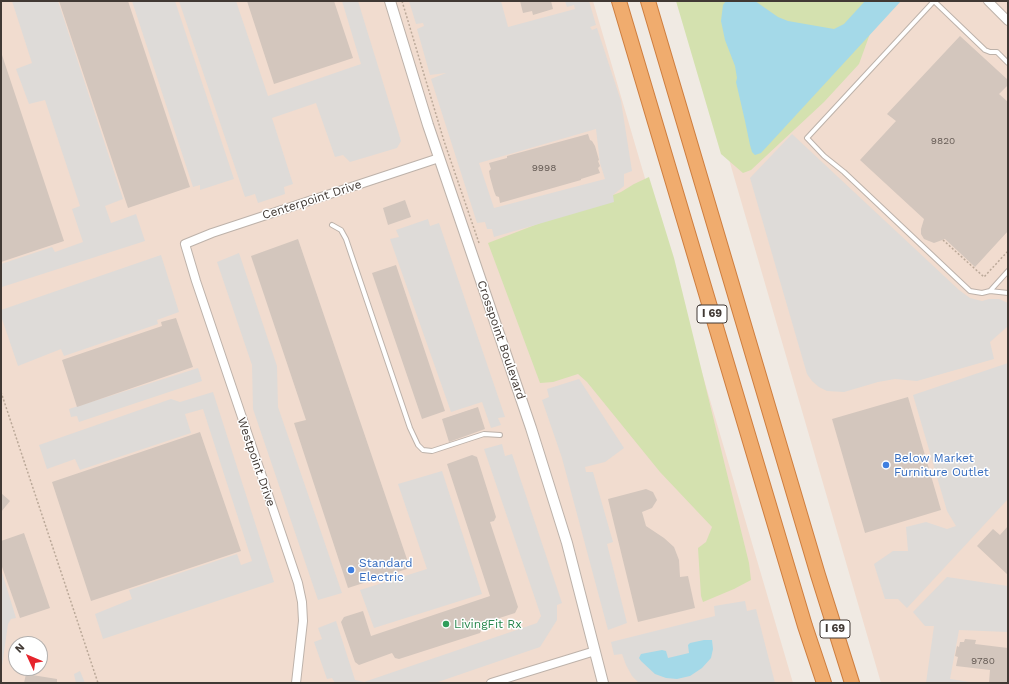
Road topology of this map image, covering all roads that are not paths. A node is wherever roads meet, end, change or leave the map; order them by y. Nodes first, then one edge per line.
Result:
1 (390, 1) edge
2 (619, 1) edge
3 (648, 1) edge
4 (934, 1) edge
5 (988, 1) edge
6 (1008, 21) edge
7 (1008, 63) edge
8 (439, 158) junction
9 (332, 225) dead end
10 (185, 244) joint
11 (1008, 271) edge
12 (990, 291) junction
13 (1008, 293) edge
14 (500, 435) dead end
15 (805, 626) junction
16 (594, 651) junction
17 (296, 683) edge
18 (491, 683) edge
19 (603, 683) edge
20 (815, 683) edge
21 (824, 683) edge
22 (852, 683) edge

1 - 8 street, Crosspoint Boulevard
2 - 15 highway, I 69
3 - 22 highway, I 69
4 - 7 lane
4 - 12 lane
5 - 6 street
8 - 10 street, Centerpoint Drive
8 - 16 street, Crosspoint Boulevard
9 - 14 lane
10 - 17 street, Westpoint Drive
11 - 12 lane
12 - 13 lane
15 - 20 highway
15 - 21 highway, I 69
16 - 18 street
16 - 19 street, Crosspoint Boulevard

